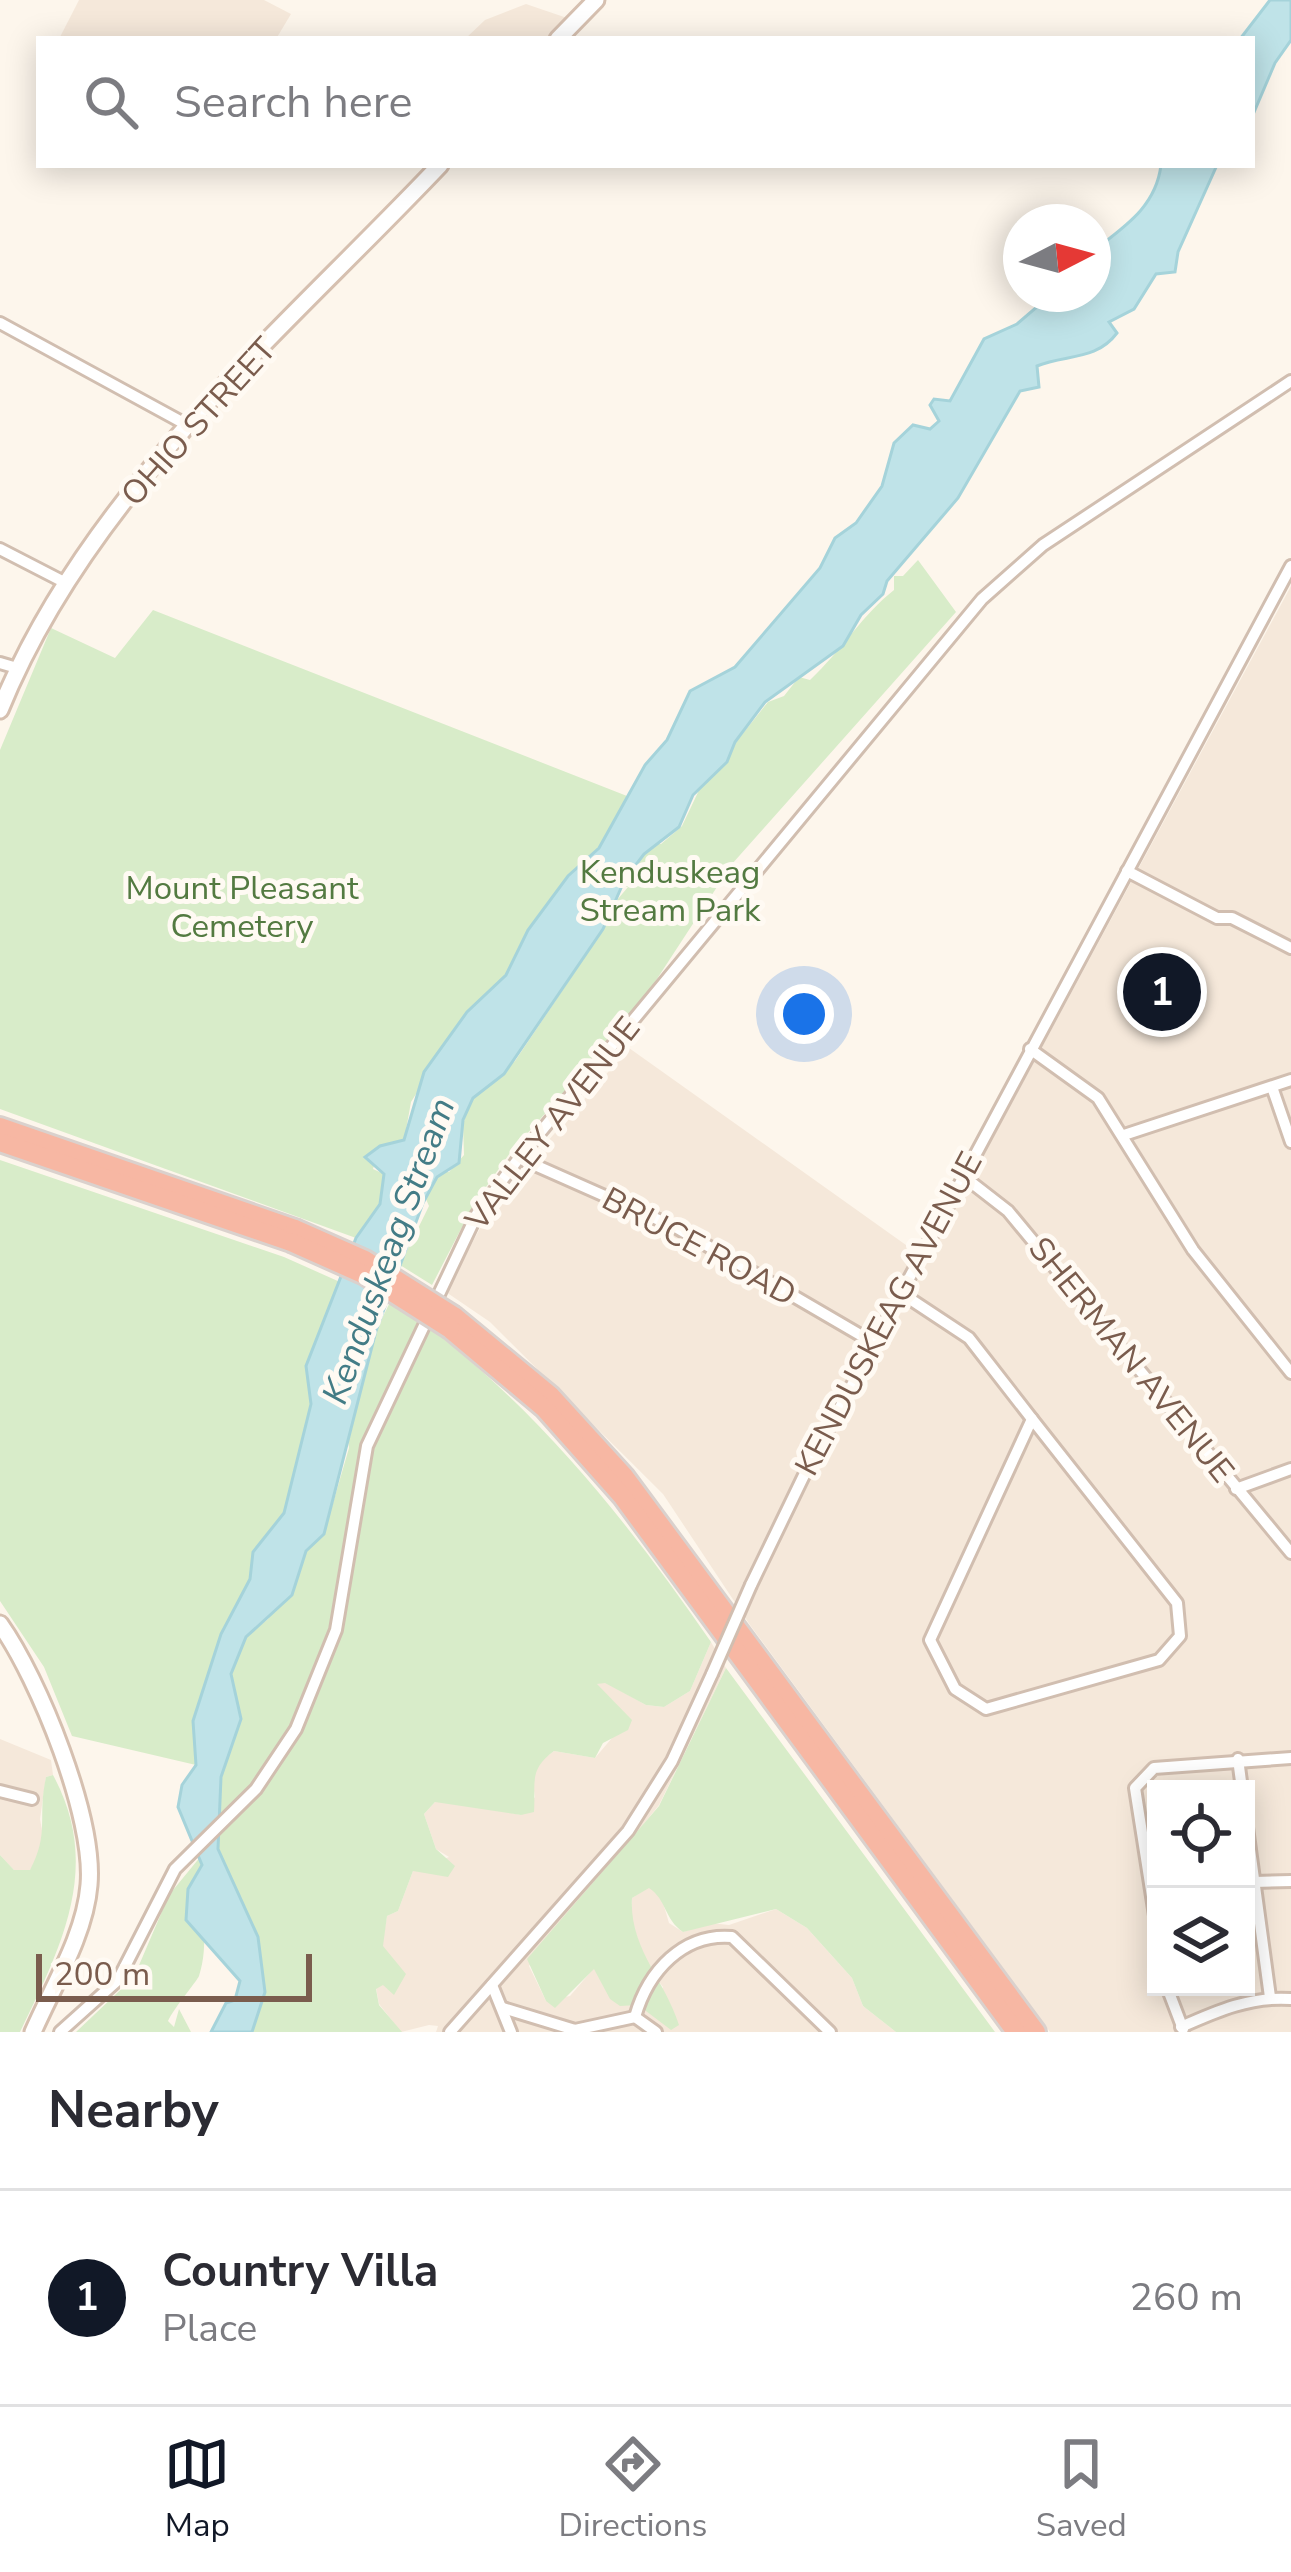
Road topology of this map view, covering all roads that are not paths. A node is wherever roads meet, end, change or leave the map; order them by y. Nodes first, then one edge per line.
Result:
1 (596, 0) edge
2 (562, 36) edge
3 (437, 168) edge
4 (0, 323) edge
5 (1291, 381) edge
6 (189, 426) junction
7 (0, 549) edge
8 (1291, 566) edge
9 (64, 582) junction
10 (8, 666) edge
11 (0, 710) edge
12 (1127, 871) junction
13 (1291, 948) edge
14 (1030, 1049) junction
15 (1291, 1080) edge
16 (1272, 1088) junction
17 (0, 1127) edge
18 (1124, 1135) junction
19 (0, 1142) edge
20 (1291, 1142) edge
21 (519, 1158) junction
22 (963, 1176) junction
23 (293, 1235) junction
24 (901, 1293) junction
25 (452, 1323) junction
26 (874, 1343) junction
27 (1291, 1373) edge
28 (1032, 1419) junction
29 (1291, 1469) edge
30 (1236, 1489) junction
31 (1291, 1553) edge
32 (0, 1624) edge
33 (1291, 1758) edge
34 (1238, 1760) junction
35 (1241, 1780) edge
36 (0, 1790) edge
37 (32, 1799) dead end
38 (1291, 1881) edge
39 (1255, 1882) edge
40 (1151, 1888) edge
41 (1255, 1888) edge
42 (491, 1985) junction
43 (1170, 1996) edge
44 (1270, 1997) junction
45 (1291, 1999) edge
46 (503, 2008) junction
47 (634, 2017) junction
48 (1183, 2030) edge
49 (33, 2032) edge
50 (60, 2032) edge
51 (450, 2032) edge
52 (512, 2032) edge
53 (656, 2032) edge
54 (830, 2032) edge
55 (1016, 2032) edge
56 (1036, 2032) edge

1 - 2 street
3 - 6 street, OHIO STREET
4 - 6 street
5 - 21 street, VALLEY AVENUE
6 - 9 street, OHIO STREET
7 - 9 street
8 - 12 street, KENDUSKEAG AVENUE
9 - 10 street, OHIO STREET
10 - 11 street, OHIO STREET
12 - 13 street
12 - 14 street, KENDUSKEAG AVENUE
14 - 18 street
14 - 22 street, KENDUSKEAG AVENUE
15 - 16 street
16 - 18 street
16 - 20 street
17 - 23 highway
18 - 27 street
19 - 23 highway
21 - 26 street, BRUCE ROAD
21 - 50 street, VALLEY AVENUE
22 - 24 street, KENDUSKEAG AVENUE
22 - 30 street, SHERMAN AVENUE
23 - 25 highway, bridge
24 - 26 street, KENDUSKEAG AVENUE
24 - 28 street
25 - 55 highway
25 - 56 highway
26 - 42 street, KENDUSKEAG AVENUE, bridge
28 - 28 street
29 - 30 street
30 - 31 street, SHERMAN AVENUE
32 - 49 street
33 - 34 street
34 - 35 street
34 - 40 street
36 - 37 street
38 - 39 street
41 - 44 street
42 - 46 street
42 - 51 street, KENDUSKEAG AVENUE
43 - 48 street
44 - 45 street
44 - 48 street
46 - 47 street
46 - 52 street
47 - 53 street
47 - 54 street

